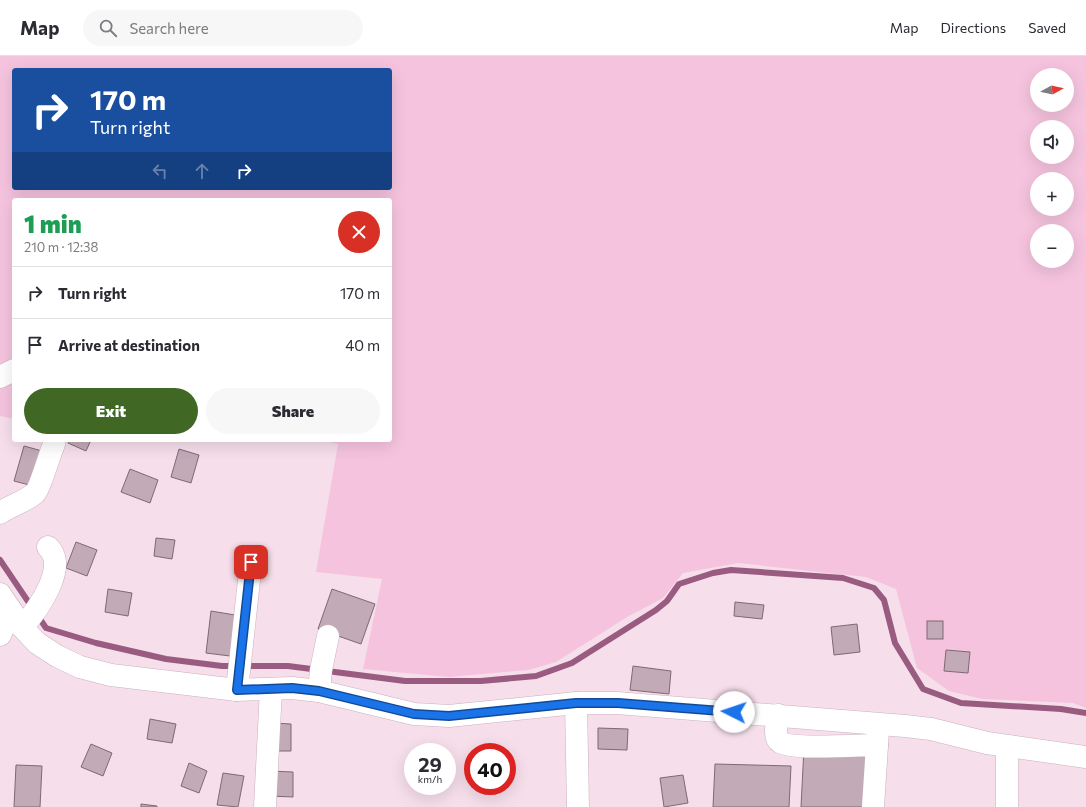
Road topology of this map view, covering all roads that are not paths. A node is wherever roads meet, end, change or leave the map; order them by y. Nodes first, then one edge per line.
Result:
1 (12, 371) edge
2 (0, 377) edge
3 (54, 444) dead end
4 (0, 513) edge
5 (48, 547) dead end
6 (251, 562) dead end
7 (21, 611) edge
8 (0, 635) edge
9 (238, 679) junction
10 (271, 690) junction
11 (576, 703) junction
12 (778, 715) junction
13 (878, 723) junction
14 (877, 745) junction
15 (1007, 746) junction
16 (1086, 757) edge
17 (265, 807) edge
18 (578, 807) edge
19 (873, 807) edge
20 (1007, 807) edge

1 - 2 street
3 - 4 street
5 - 7 street
6 - 9 street
7 - 8 street
7 - 9 street
9 - 10 street
10 - 11 street
10 - 17 street
11 - 12 street
11 - 18 street
12 - 13 street
12 - 14 street
13 - 14 street
13 - 15 street
14 - 19 street
15 - 16 street
15 - 20 street

